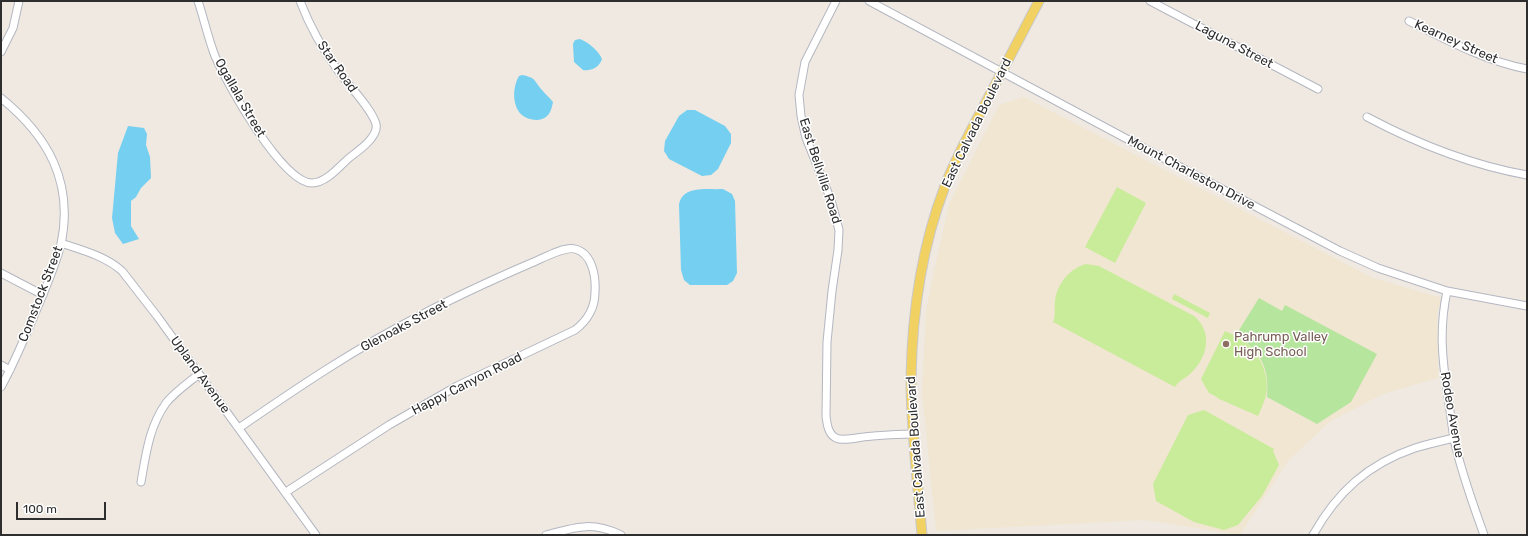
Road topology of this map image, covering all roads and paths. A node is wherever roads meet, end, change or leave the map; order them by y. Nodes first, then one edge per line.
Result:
1 (19, 1) edge
2 (198, 1) edge
3 (300, 1) edge
4 (836, 1) edge
5 (870, 1) edge
6 (1039, 1) edge
7 (1150, 1) edge
8 (1409, 21) dead end
9 (1, 52) edge
10 (1527, 69) edge
11 (1002, 71) junction
12 (1318, 89) dead end
13 (1, 98) edge
14 (1367, 117) dead end
15 (376, 131) joint
16 (1527, 175) edge
17 (61, 244) junction
18 (581, 251) joint
19 (1, 273) edge
20 (1447, 291) junction
21 (42, 294) junction
22 (1527, 306) edge
23 (1, 365) edge
24 (10, 370) junction
25 (199, 374) junction
26 (1, 387) edge
27 (239, 428) junction
28 (913, 434) junction
29 (1454, 438) junction
30 (141, 482) dead end
31 (286, 492) junction
32 (316, 535) edge
33 (546, 535) edge
34 (621, 535) edge
35 (922, 535) edge
36 (1313, 535) edge
37 (1484, 535) edge

1 - 9 street
2 - 15 street, Ogallala Street
3 - 15 street, Star Road
4 - 28 street, East Bellville Road
5 - 11 street, Mount Charleston Drive
6 - 11 main road, East Calvada Boulevard
7 - 12 street, Laguna Street
8 - 10 street, Kearney Street
11 - 20 street, Mount Charleston Drive
11 - 28 main road, East Calvada Boulevard
13 - 17 street, Comstock Street
14 - 16 street
17 - 21 street, Comstock Street
17 - 25 street, Upland Avenue
18 - 27 street, Glenoaks Street
18 - 31 street, Happy Canyon Road
19 - 21 street
20 - 22 street, Mount Charleston Drive
20 - 29 street, Rodeo Avenue
21 - 24 street, Comstock Street
23 - 24 street
24 - 26 street, Comstock Street
25 - 27 street, Upland Avenue
25 - 30 street
27 - 31 street, Upland Avenue
28 - 35 main road, East Calvada Boulevard
29 - 36 street
29 - 37 street, Rodeo Avenue
31 - 32 street, Upland Avenue
33 - 34 street

